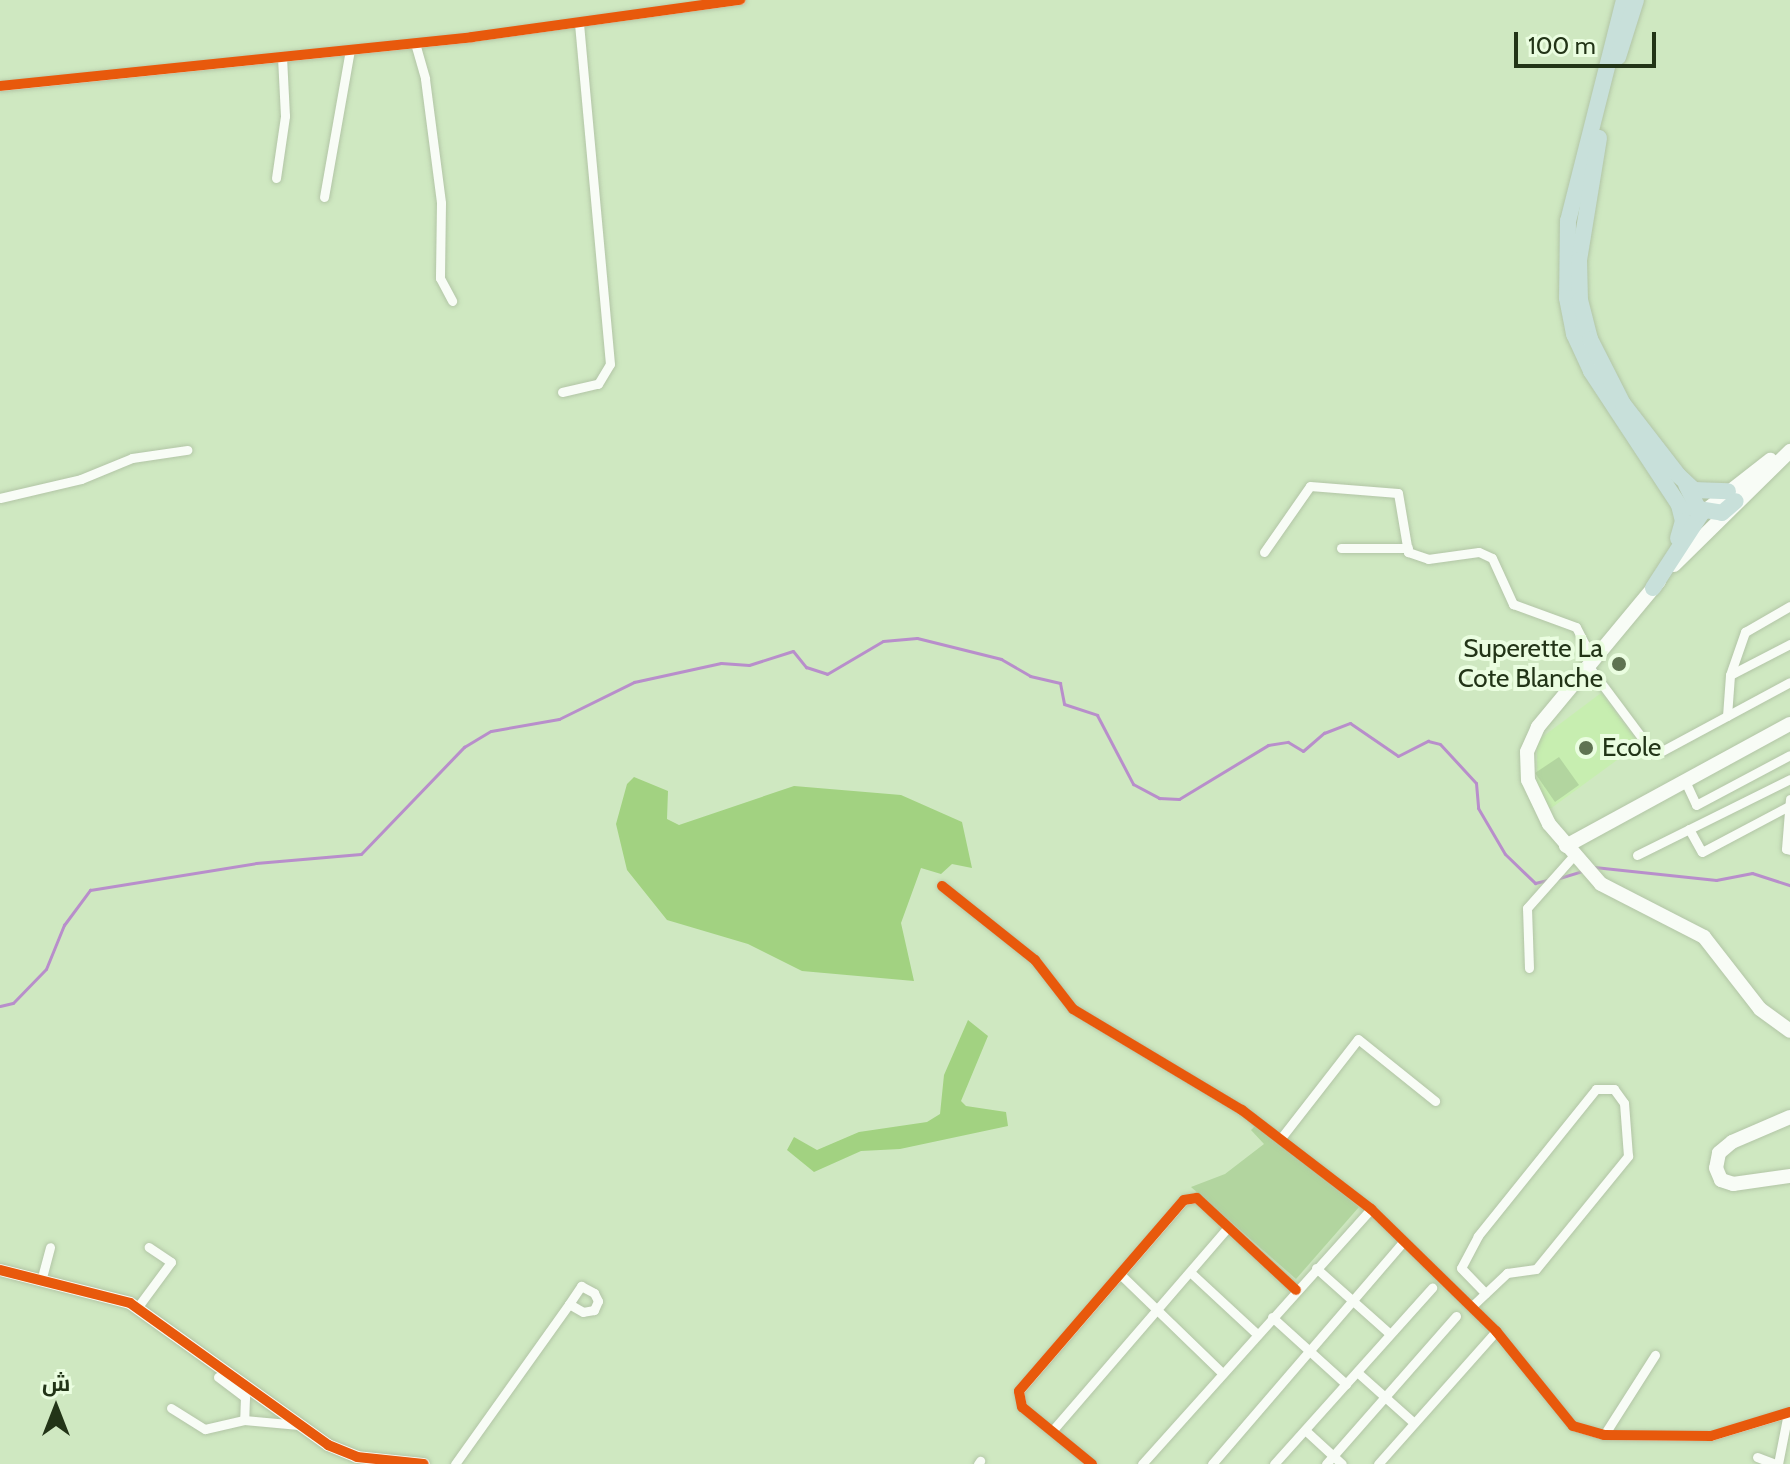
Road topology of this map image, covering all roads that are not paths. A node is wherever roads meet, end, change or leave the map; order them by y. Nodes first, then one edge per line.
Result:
1 (740, 0) edge
2 (1624, 0) edge
3 (1636, 0) edge
4 (579, 22) junction
5 (415, 43) junction
6 (350, 50) junction
7 (282, 57) junction
8 (0, 86) edge
9 (276, 178) dead end
10 (324, 197) dead end
11 (452, 301) dead end
12 (562, 392) dead end
13 (1790, 448) edge
14 (187, 450) dead end
15 (1678, 475) junction
16 (1672, 492) junction
17 (1732, 496) junction
18 (0, 498) edge
19 (1701, 514) junction
20 (1678, 538) junction
21 (1341, 548) dead end
22 (1408, 548) junction
23 (1264, 552) dead end
24 (1653, 588) junction
25 (1790, 606) edge
26 (1634, 608) junction
27 (1790, 644) edge
28 (1589, 662) junction
29 (1730, 675) junction
30 (1790, 682) edge
31 (1727, 716) junction
32 (1790, 726) edge
33 (1640, 735) dead end
34 (1662, 751) dead end
35 (1790, 755) edge
36 (1790, 779) edge
37 (1685, 781) junction
38 (1789, 802) edge
39 (1689, 829) junction
40 (1790, 850) edge
41 (1637, 855) dead end
42 (1572, 857) junction
43 (942, 886) dead end
44 (1529, 968) dead end
45 (1790, 1031) edge
46 (1435, 1101) dead end
47 (1790, 1117) edge
48 (1281, 1138) junction
49 (1790, 1176) edge
50 (1371, 1209) junction
51 (1228, 1227) junction
52 (1404, 1241) junction
53 (50, 1247) dead end
54 (149, 1247) dead end
55 (1316, 1268) junction
56 (0, 1270) edge
57 (1190, 1272) junction
58 (1120, 1274) junction
59 (41, 1281) junction
60 (1432, 1288) dead end
61 (1296, 1290) junction
62 (1485, 1293) junction
63 (1352, 1301) junction
64 (569, 1304) dead end
65 (1471, 1307) junction
66 (137, 1308) junction
67 (1156, 1310) junction
68 (1456, 1316) dead end
69 (1272, 1317) junction
70 (1496, 1331) junction
71 (1257, 1334) junction
72 (1390, 1334) junction
73 (1309, 1350) junction
74 (1655, 1355) dead end
75 (1357, 1372) junction
76 (1222, 1373) junction
77 (218, 1377) dead end
78 (1346, 1384) junction
79 (1385, 1397) junction
80 (171, 1408) dead end
81 (1789, 1413) edge
82 (244, 1420) junction
83 (1414, 1423) junction
84 (299, 1425) junction
85 (1305, 1430) junction
86 (1052, 1431) junction
87 (1604, 1435) junction
88 (1757, 1457) dead end
89 (1330, 1460) edge
90 (424, 1464) edge
91 (455, 1464) edge
92 (1092, 1464) edge
93 (1142, 1464) edge
94 (1212, 1464) edge
95 (1274, 1464) edge
96 (1342, 1464) edge
97 (1378, 1464) edge
98 (1777, 1464) edge

1 - 4 street
2 - 16 highway
3 - 15 highway
4 - 5 street
4 - 12 street
5 - 6 street
5 - 11 street
6 - 7 street
6 - 10 street
7 - 8 street
7 - 9 street
13 - 17 main road
14 - 18 street
15 - 17 highway
15 - 19 highway
16 - 19 highway
16 - 20 highway
17 - 19 highway
17 - 24 main road
19 - 20 main road
19 - 24 highway
20 - 26 main road
21 - 22 street
22 - 23 street
22 - 28 street
24 - 26 main road
25 - 29 street
26 - 28 main road
27 - 29 street
28 - 33 street
28 - 42 main road
29 - 31 street
30 - 31 street
31 - 34 street
32 - 37 main road
35 - 37 street
36 - 39 street
37 - 42 main road
38 - 39 street
38 - 40 street
39 - 41 street
42 - 44 street
42 - 45 main road
43 - 48 street
46 - 48 street
47 - 49 main road
48 - 50 street
50 - 52 street
50 - 55 street
51 - 57 street
51 - 58 street
51 - 61 street
52 - 63 street
52 - 65 street
53 - 59 street
54 - 66 street
55 - 61 street
55 - 63 street
56 - 59 street
57 - 67 street
57 - 71 street
58 - 67 street
58 - 86 street
59 - 66 street
60 - 72 street
61 - 69 street
62 - 62 street
62 - 65 street
63 - 72 street
63 - 73 street
64 - 91 street
65 - 70 street
66 - 84 street
67 - 76 street
67 - 86 street
68 - 79 street
69 - 71 street
69 - 73 street
70 - 83 street
70 - 87 street
71 - 76 street
72 - 75 street
73 - 78 street
73 - 94 street
74 - 87 street
75 - 78 street
75 - 79 street
76 - 93 street
77 - 82 street
78 - 85 street
79 - 83 street
79 - 89 street
80 - 82 street
81 - 87 street
81 - 98 street
82 - 84 street
83 - 97 street
84 - 90 street
85 - 89 street
85 - 95 street
86 - 92 street
88 - 98 street
89 - 96 street

